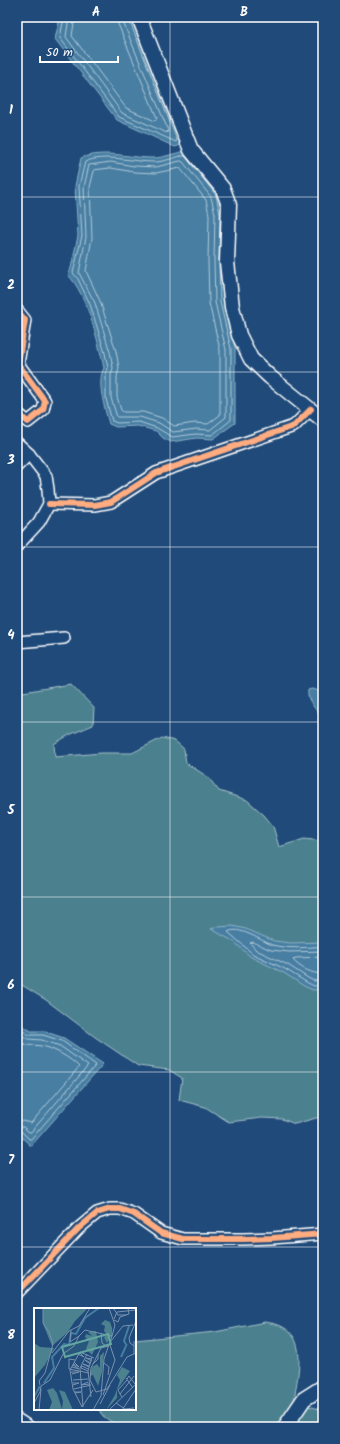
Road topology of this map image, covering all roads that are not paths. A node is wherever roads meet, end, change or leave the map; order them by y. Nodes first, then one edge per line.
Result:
1 (139, 17) edge
2 (17, 310) edge
3 (311, 409) junction
4 (17, 413) edge
5 (323, 420) edge
6 (17, 443) edge
7 (29, 454) junction
8 (17, 466) edge
9 (49, 504) junction
10 (17, 546) edge
11 (64, 638) dead end
12 (17, 642) edge
13 (323, 1234) edge
14 (17, 1293) edge
15 (323, 1387) edge
16 (17, 1419) edge
17 (29, 1427) edge
18 (285, 1427) edge

1 - 3 main road
2 - 4 street
3 - 5 main road
3 - 9 street
6 - 7 street
7 - 8 street
7 - 9 street
9 - 10 street
11 - 12 street
13 - 14 street
15 - 18 main road
16 - 17 street

